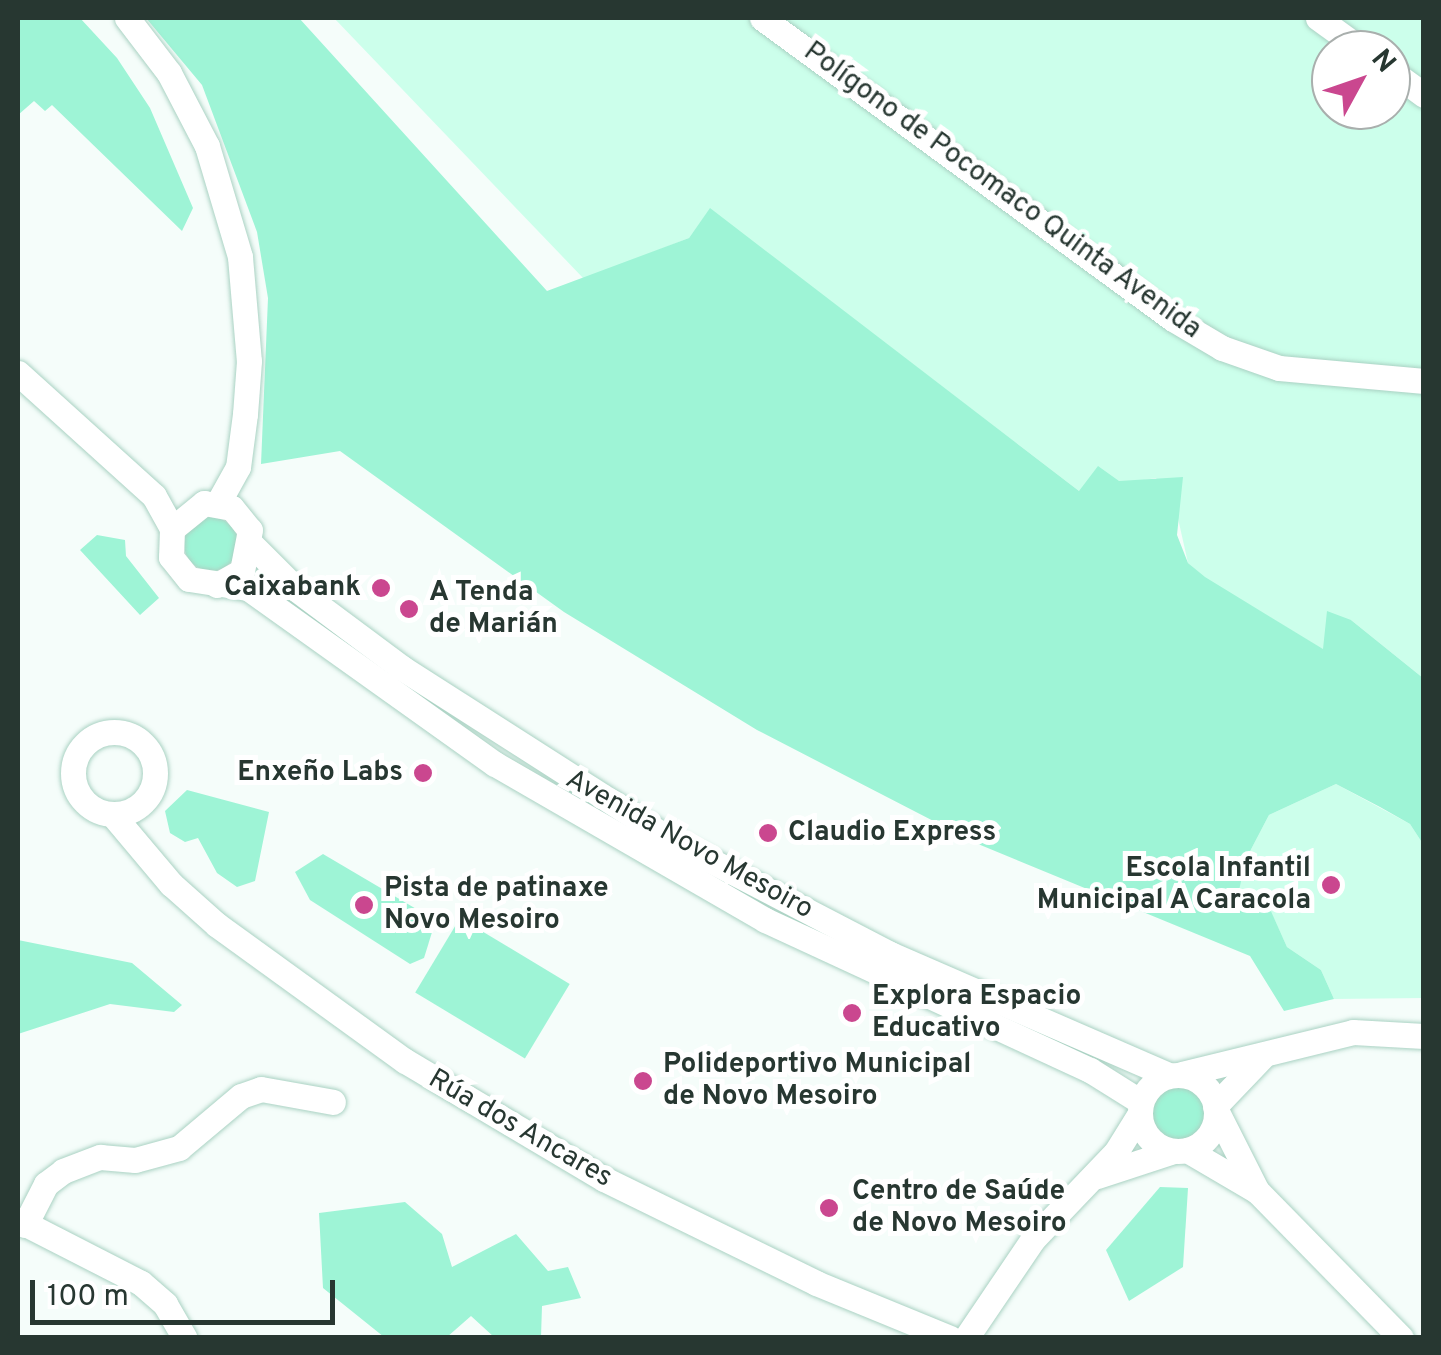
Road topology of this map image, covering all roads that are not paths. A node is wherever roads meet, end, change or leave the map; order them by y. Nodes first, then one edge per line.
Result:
1 (127, 18) edge
2 (762, 18) edge
3 (18, 373) edge
4 (1424, 381) edge
5 (238, 467) junction
6 (154, 496) junction
7 (211, 503) junction
8 (172, 529) junction
9 (251, 538) junction
10 (217, 585) junction
11 (139, 806) junction
12 (112, 814) junction
13 (138, 843) junction
14 (1424, 1036) edge
15 (1266, 1054) junction
16 (1175, 1075) junction
17 (333, 1102) dead end
18 (1216, 1108) junction
19 (1140, 1109) junction
20 (1181, 1150) junction
21 (1093, 1178) junction
22 (1257, 1191) junction
23 (21, 1222) edge
24 (184, 1338) edge
25 (950, 1338) edge
26 (966, 1338) edge
27 (1400, 1338) edge

1 - 5 street
2 - 4 street, Polígono de Pocomaco Quinta Avenida
3 - 6 street
5 - 7 street
5 - 9 street
6 - 7 street
6 - 8 street
7 - 8 street
7 - 9 street
8 - 10 street
9 - 10 street
9 - 16 street, Avenida Novo Mesoiro
10 - 19 street, Avenida Novo Mesoiro
11 - 12 street
11 - 12 street, Rúa dos Ancares
11 - 13 street, Rúa dos Ancares
12 - 13 street, Rúa dos Ancares
13 - 25 street, Rúa dos Ancares
14 - 15 street
15 - 16 street
15 - 18 street
16 - 18 street
16 - 19 street
17 - 23 street
18 - 20 street
18 - 22 street
19 - 20 street
19 - 21 street
20 - 21 street
20 - 22 street
21 - 26 street
22 - 27 street
23 - 24 street

